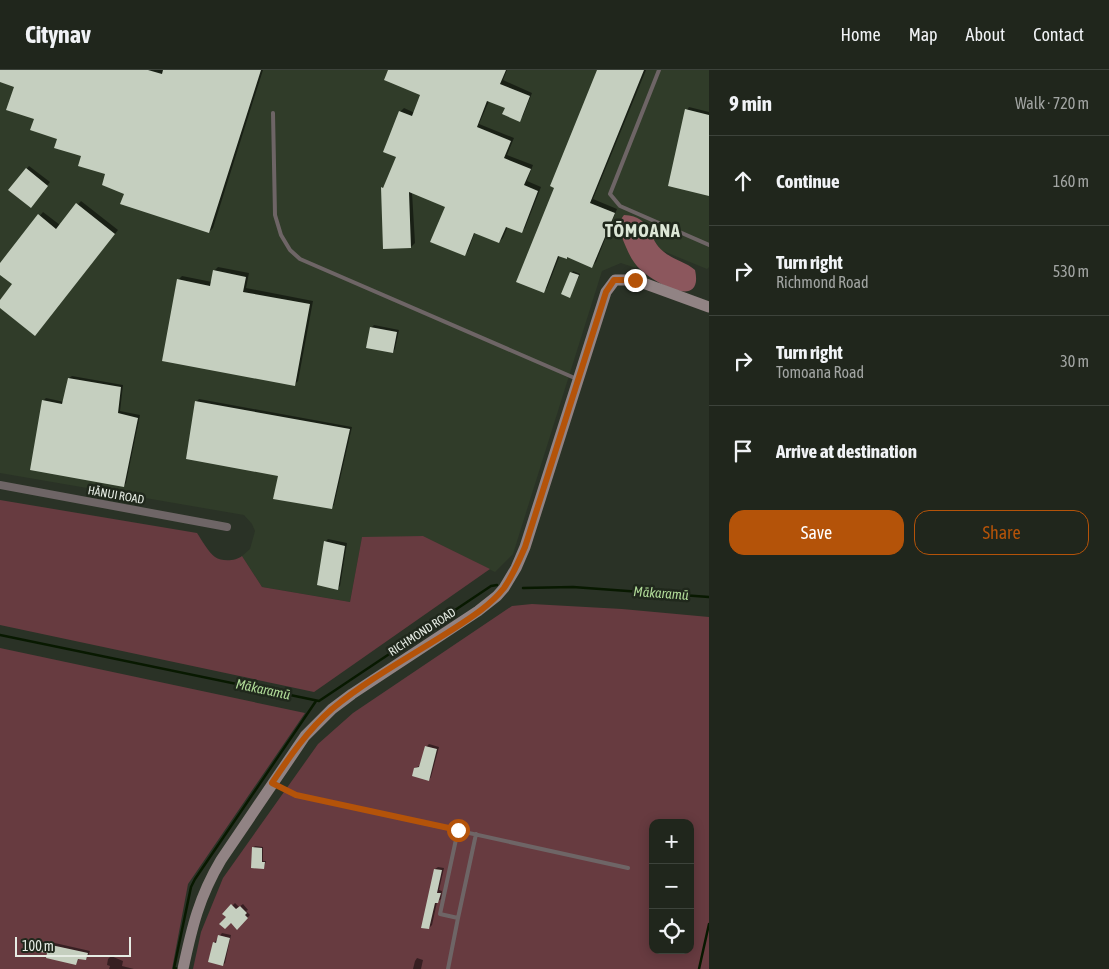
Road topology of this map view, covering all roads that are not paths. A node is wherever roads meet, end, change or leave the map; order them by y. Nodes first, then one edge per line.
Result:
1 (659, 70) edge
2 (273, 113) dead end
3 (709, 246) edge
4 (709, 307) edge
5 (577, 379) junction
6 (0, 486) edge
7 (228, 527) dead end
8 (272, 783) junction
9 (458, 830) junction
10 (476, 834) junction
11 (628, 868) dead end
12 (458, 918) junction
13 (183, 969) edge
14 (448, 969) edge

1 - 3 lane
2 - 5 lane
4 - 5 street, RICHMOND ROAD
5 - 8 street, RICHMOND ROAD
6 - 7 street, HĀNUI ROAD
8 - 9 lane
8 - 13 street, RICHMOND ROAD
9 - 10 lane
9 - 12 lane
10 - 11 lane
10 - 12 lane
12 - 14 lane

